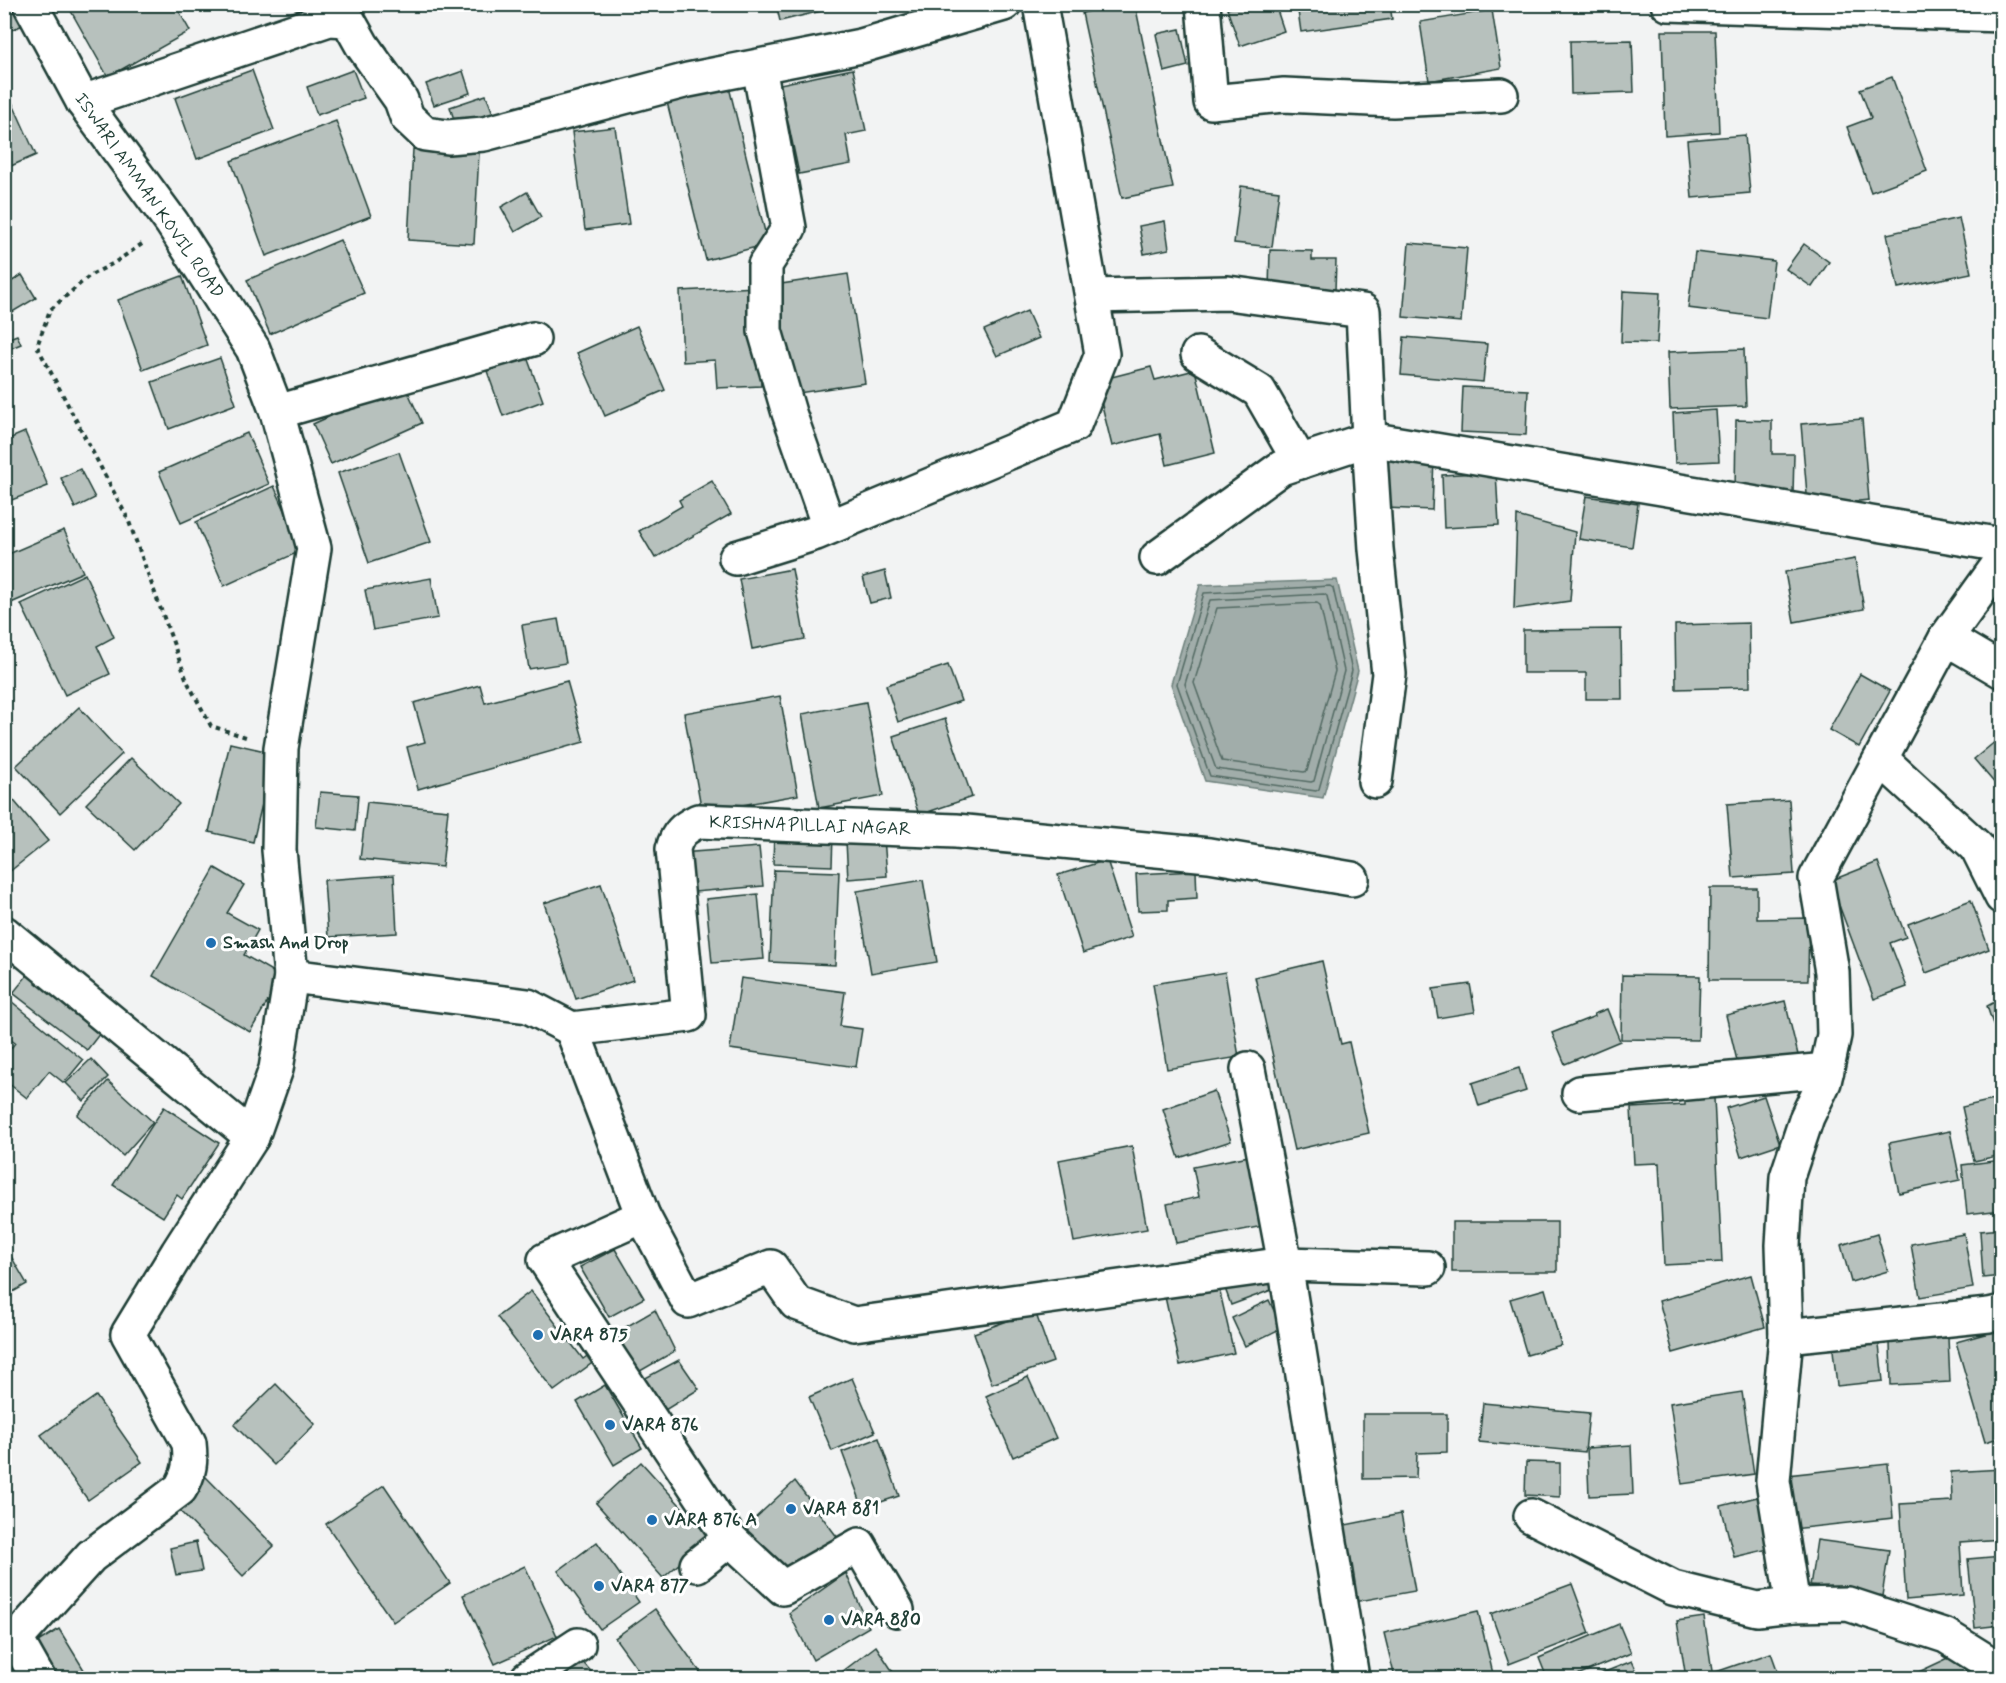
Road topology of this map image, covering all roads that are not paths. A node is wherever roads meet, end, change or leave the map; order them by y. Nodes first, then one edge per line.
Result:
1 (30, 4) edge
2 (1004, 4) edge
3 (1040, 4) edge
4 (1203, 4) edge
5 (1668, 4) edge
6 (328, 12) edge
7 (2001, 15) edge
8 (759, 67) junction
9 (1501, 96) dead end
10 (83, 102) junction
11 (1092, 296) junction
12 (533, 339) dead end
13 (1198, 354) dead end
14 (277, 412) junction
15 (1369, 438) junction
16 (1300, 462) junction
17 (829, 528) junction
18 (2001, 545) edge
19 (736, 558) dead end
20 (1157, 558) dead end
21 (2001, 560) edge
22 (1946, 638) junction
23 (2001, 671) edge
24 (1881, 759) junction
25 (1375, 781) dead end
26 (1352, 879) dead end
27 (2001, 897) edge
28 (4, 933) edge
29 (291, 976) junction
30 (572, 1029) junction
31 (1248, 1070) dead end
32 (1827, 1070) junction
33 (1579, 1093) dead end
34 (252, 1137) junction
35 (643, 1216) junction
36 (1285, 1263) junction
37 (1428, 1268) dead end
38 (2001, 1312) edge
39 (1786, 1336) junction
40 (1531, 1516) dead end
41 (730, 1539) junction
42 (697, 1565) dead end
43 (1793, 1605) junction
44 (897, 1610) dead end
45 (10, 1643) edge
46 (578, 1645) dead end
47 (2001, 1671) edge
48 (38, 1678) edge
49 (528, 1678) edge
50 (1352, 1678) edge

1 - 10 street, ISWARI AMMAN KOVIL ROAD
2 - 8 street
3 - 11 street
4 - 9 street
5 - 7 street
6 - 8 street
6 - 10 street
8 - 17 street
10 - 14 street, ISWARI AMMAN KOVIL ROAD
11 - 15 street
11 - 17 street
12 - 14 street
13 - 16 street
14 - 29 street, ISWARI AMMAN KOVIL ROAD
15 - 16 street
15 - 18 street
15 - 25 street
16 - 20 street
17 - 19 street
21 - 22 street
22 - 23 street
22 - 24 street
24 - 27 street
24 - 32 street
26 - 30 street, KRISHNAPILLAI NAGAR
28 - 34 street
29 - 30 street
29 - 34 street, ISWARI AMMAN KOVIL ROAD
30 - 35 street
31 - 36 street
32 - 33 street
32 - 39 street
34 - 45 street, ISWARI AMMAN KOVIL ROAD
35 - 36 street
35 - 41 street
36 - 37 street
36 - 50 street
38 - 39 street
39 - 43 street
40 - 43 street
41 - 42 street
41 - 44 street
43 - 47 street
45 - 48 street, ISWARI AMMAN KOVIL ROAD
46 - 49 street

